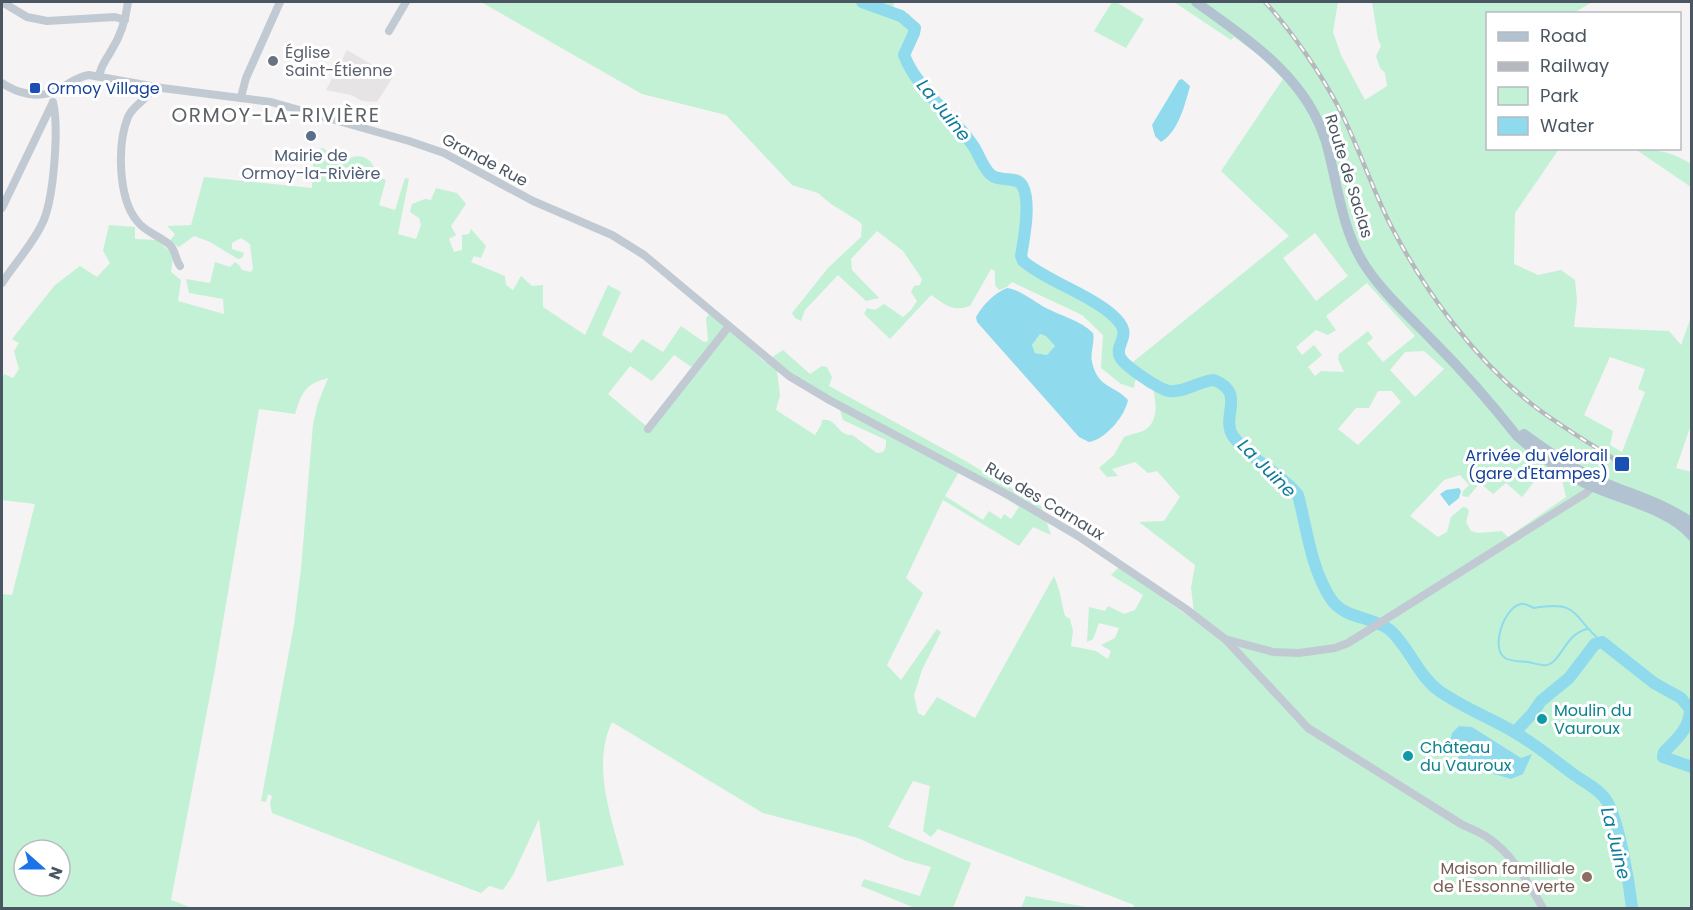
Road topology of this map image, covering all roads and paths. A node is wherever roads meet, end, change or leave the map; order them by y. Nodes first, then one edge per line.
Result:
1 (2, 2) edge
2 (128, 2) edge
3 (280, 2) edge
4 (406, 2) edge
5 (1196, 2) edge
6 (125, 20) junction
7 (389, 31) dead end
8 (99, 76) junction
9 (2, 83) edge
10 (154, 86) junction
11 (12, 89) junction
12 (57, 90) junction
13 (2, 91) edge
14 (240, 97) junction
15 (53, 102) junction
16 (2, 208) edge
17 (180, 266) dead end
18 (2, 283) edge
19 (719, 317) joint
20 (729, 326) junction
21 (648, 429) dead end
22 (1596, 484) junction
23 (1691, 531) edge
24 (1226, 639) junction
25 (1543, 909) edge

1 - 6 street
2 - 6 street
3 - 14 street
4 - 7 street
5 - 22 main road, Route de Saclas
6 - 8 street
8 - 10 street, Grande Rue
8 - 12 street, Grande Rue
9 - 11 street, Grande Rue
10 - 14 street, Grande Rue
10 - 17 street
11 - 12 street, Grande Rue
11 - 13 street
12 - 15 street
14 - 19 street, Grande Rue
15 - 16 street
15 - 18 street
19 - 20 street, Rue des Carnaux
20 - 21 street
20 - 24 street, Rue des Carnaux
22 - 23 main road, Route de Saclas
22 - 24 street, Rue des Carnaux
24 - 25 street

